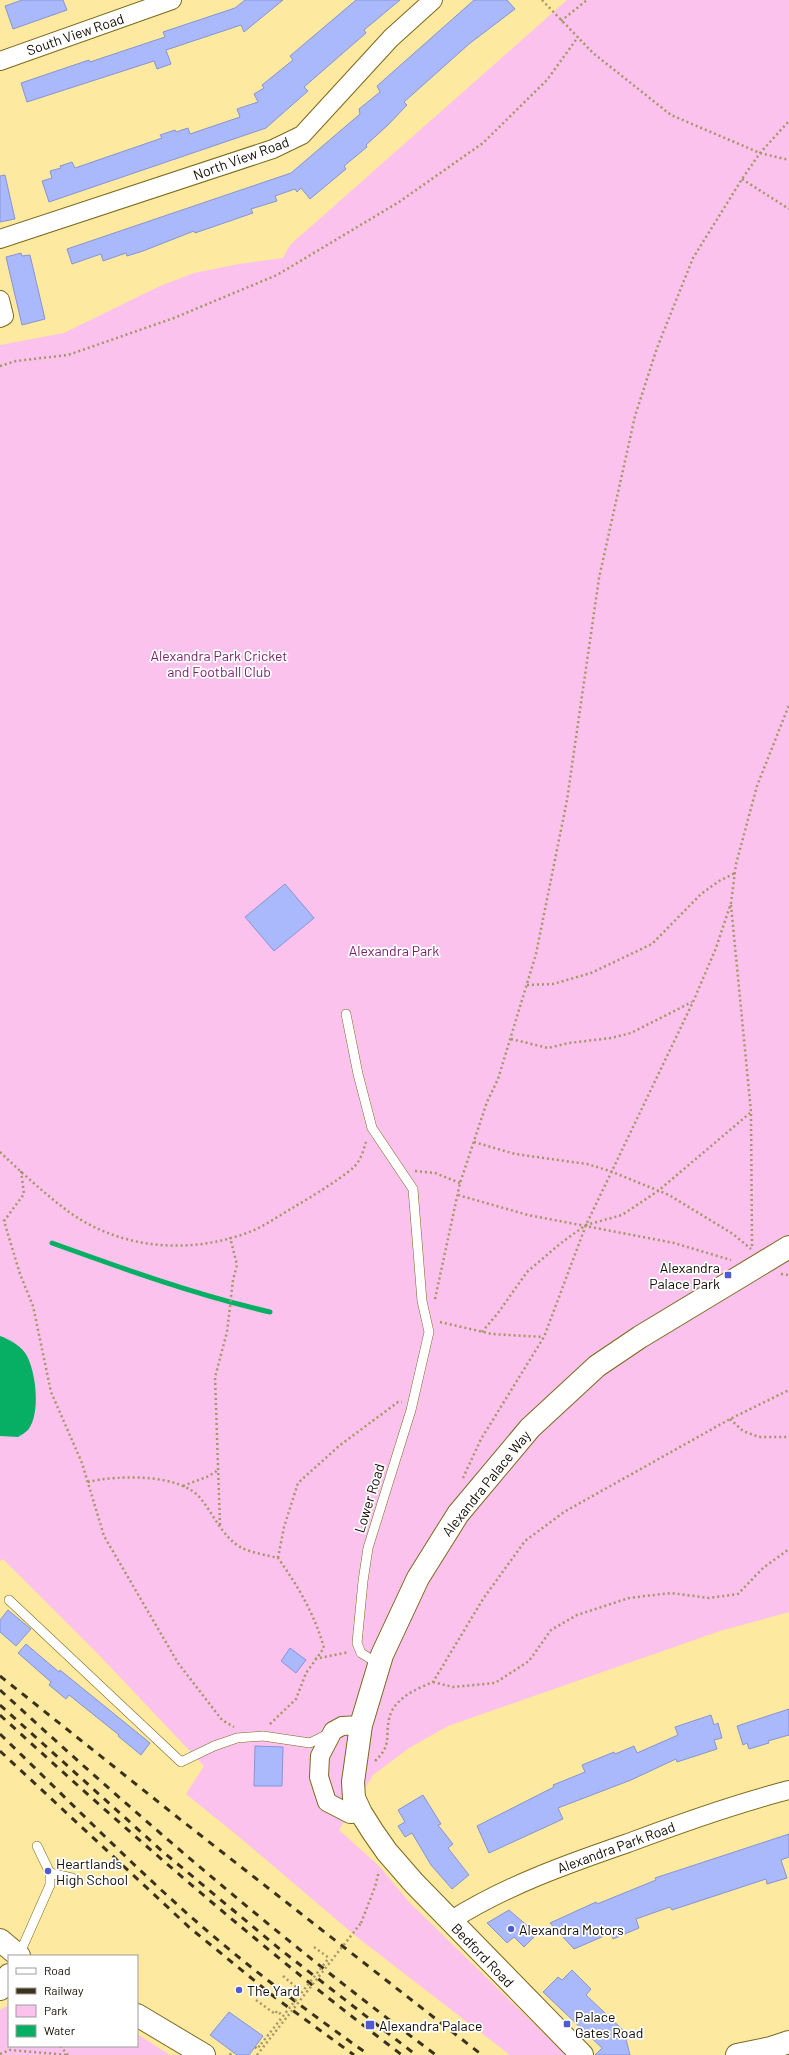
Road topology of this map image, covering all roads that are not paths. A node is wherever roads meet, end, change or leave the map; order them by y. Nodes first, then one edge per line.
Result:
1 (172, 0) edge
2 (433, 0) edge
3 (0, 61) edge
4 (0, 239) edge
5 (346, 1014) dead end
6 (789, 1247) edge
7 (9, 1600) dead end
8 (379, 1664) junction
9 (361, 1725) junction
10 (333, 1731) junction
11 (789, 1790) edge
12 (361, 1813) junction
13 (37, 1846) dead end
14 (383, 1859) joint
15 (50, 1873) junction
16 (72, 1878) dead end
17 (450, 1921) junction
18 (0, 1940) edge
19 (18, 1955) edge
20 (19, 1955) edge
21 (8, 1976) edge
22 (0, 1989) edge
23 (138, 2016) edge
24 (789, 2042) edge
25 (204, 2055) edge
26 (582, 2055) edge
27 (737, 2055) edge

1 - 3 street, South View Road
2 - 4 street, North View Road
5 - 8 lane, Lower Road
6 - 8 street, Alexandra Palace Way
7 - 10 lane
8 - 9 street, Alexandra Palace Way
9 - 10 street
9 - 12 street, Alexandra Palace Way
10 - 12 street
11 - 17 street, Alexandra Park Road
12 - 14 street, Alexandra Palace Way
13 - 15 lane
14 - 17 street, Bedford Road
15 - 16 lane
15 - 20 lane
17 - 26 street, Bedford Road
18 - 19 street
21 - 22 street
23 - 25 street
24 - 27 street

